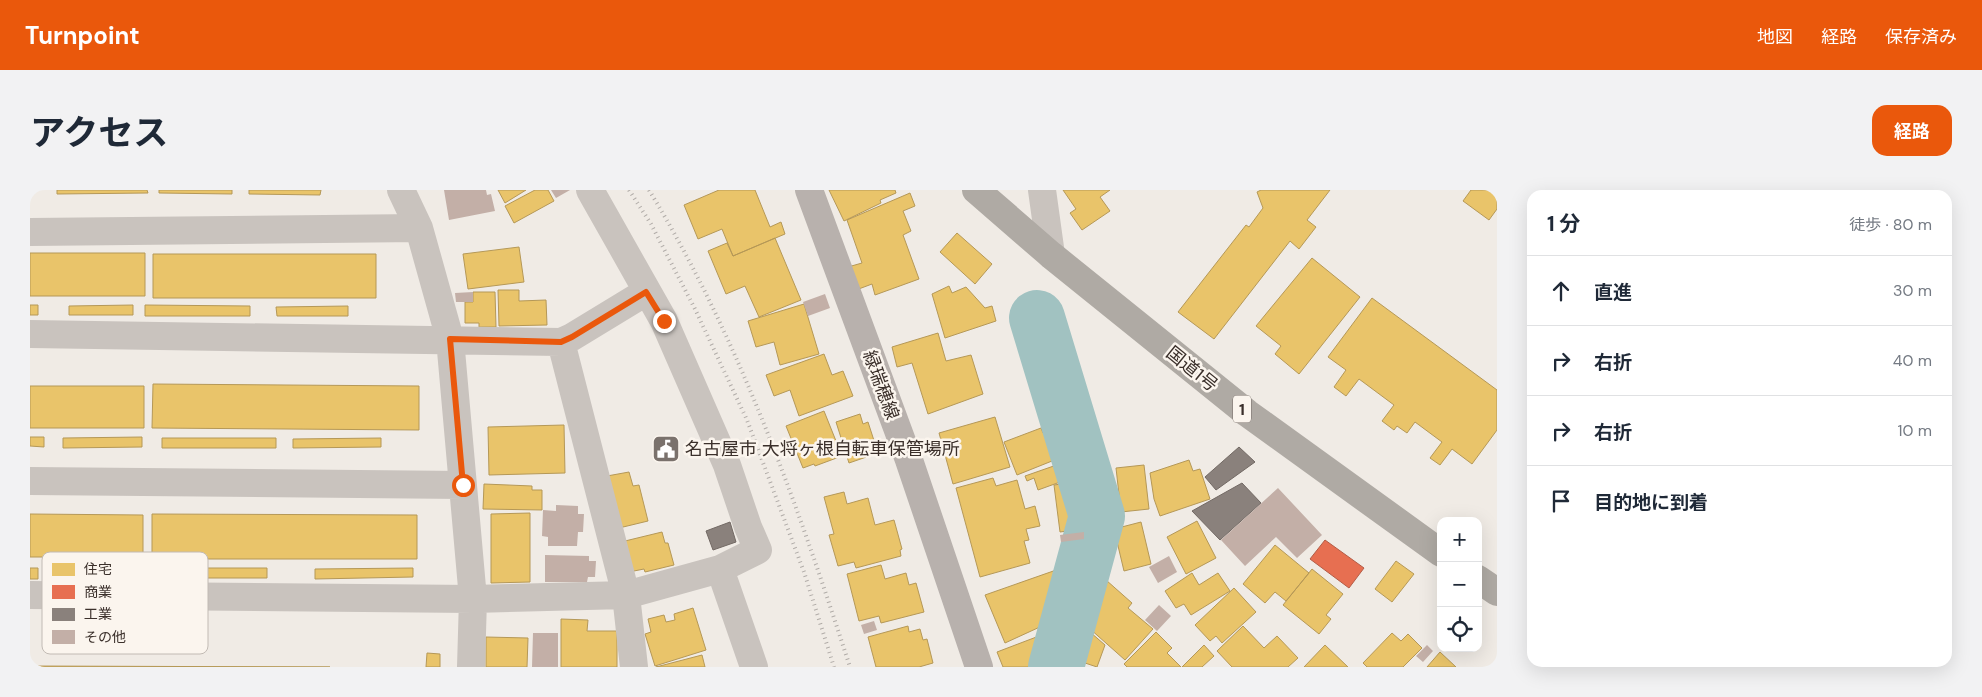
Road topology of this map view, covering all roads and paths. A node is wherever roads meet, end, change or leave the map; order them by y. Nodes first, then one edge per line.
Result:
1 (401, 190) edge
2 (590, 190) edge
3 (809, 190) edge
4 (976, 190) edge
5 (1042, 190) edge
6 (419, 228) junction
7 (30, 232) edge
8 (1051, 255) junction
9 (646, 292) junction
10 (30, 334) edge
11 (450, 339) junction
12 (561, 342) junction
13 (30, 481) edge
14 (463, 485) junction
15 (1437, 550) edge
16 (720, 569) junction
17 (1482, 582) edge
18 (1497, 592) edge
19 (626, 595) junction
20 (208, 596) edge
21 (473, 598) junction
22 (471, 667) edge
23 (634, 667) edge
24 (754, 667) edge
25 (979, 667) edge

1 - 6 street
2 - 9 street
3 - 25 main road, 緑瑞穂線
4 - 8 highway, 国道1号 / 1
5 - 8 street
6 - 7 street
6 - 11 street
8 - 15 highway, 国道1号 / 1
9 - 12 street
9 - 16 street
10 - 11 street
11 - 12 street
11 - 14 street
12 - 19 street
13 - 14 street
14 - 21 street
16 - 19 street
16 - 24 street
17 - 18 highway
19 - 21 street
19 - 23 street
20 - 21 street
21 - 22 street

